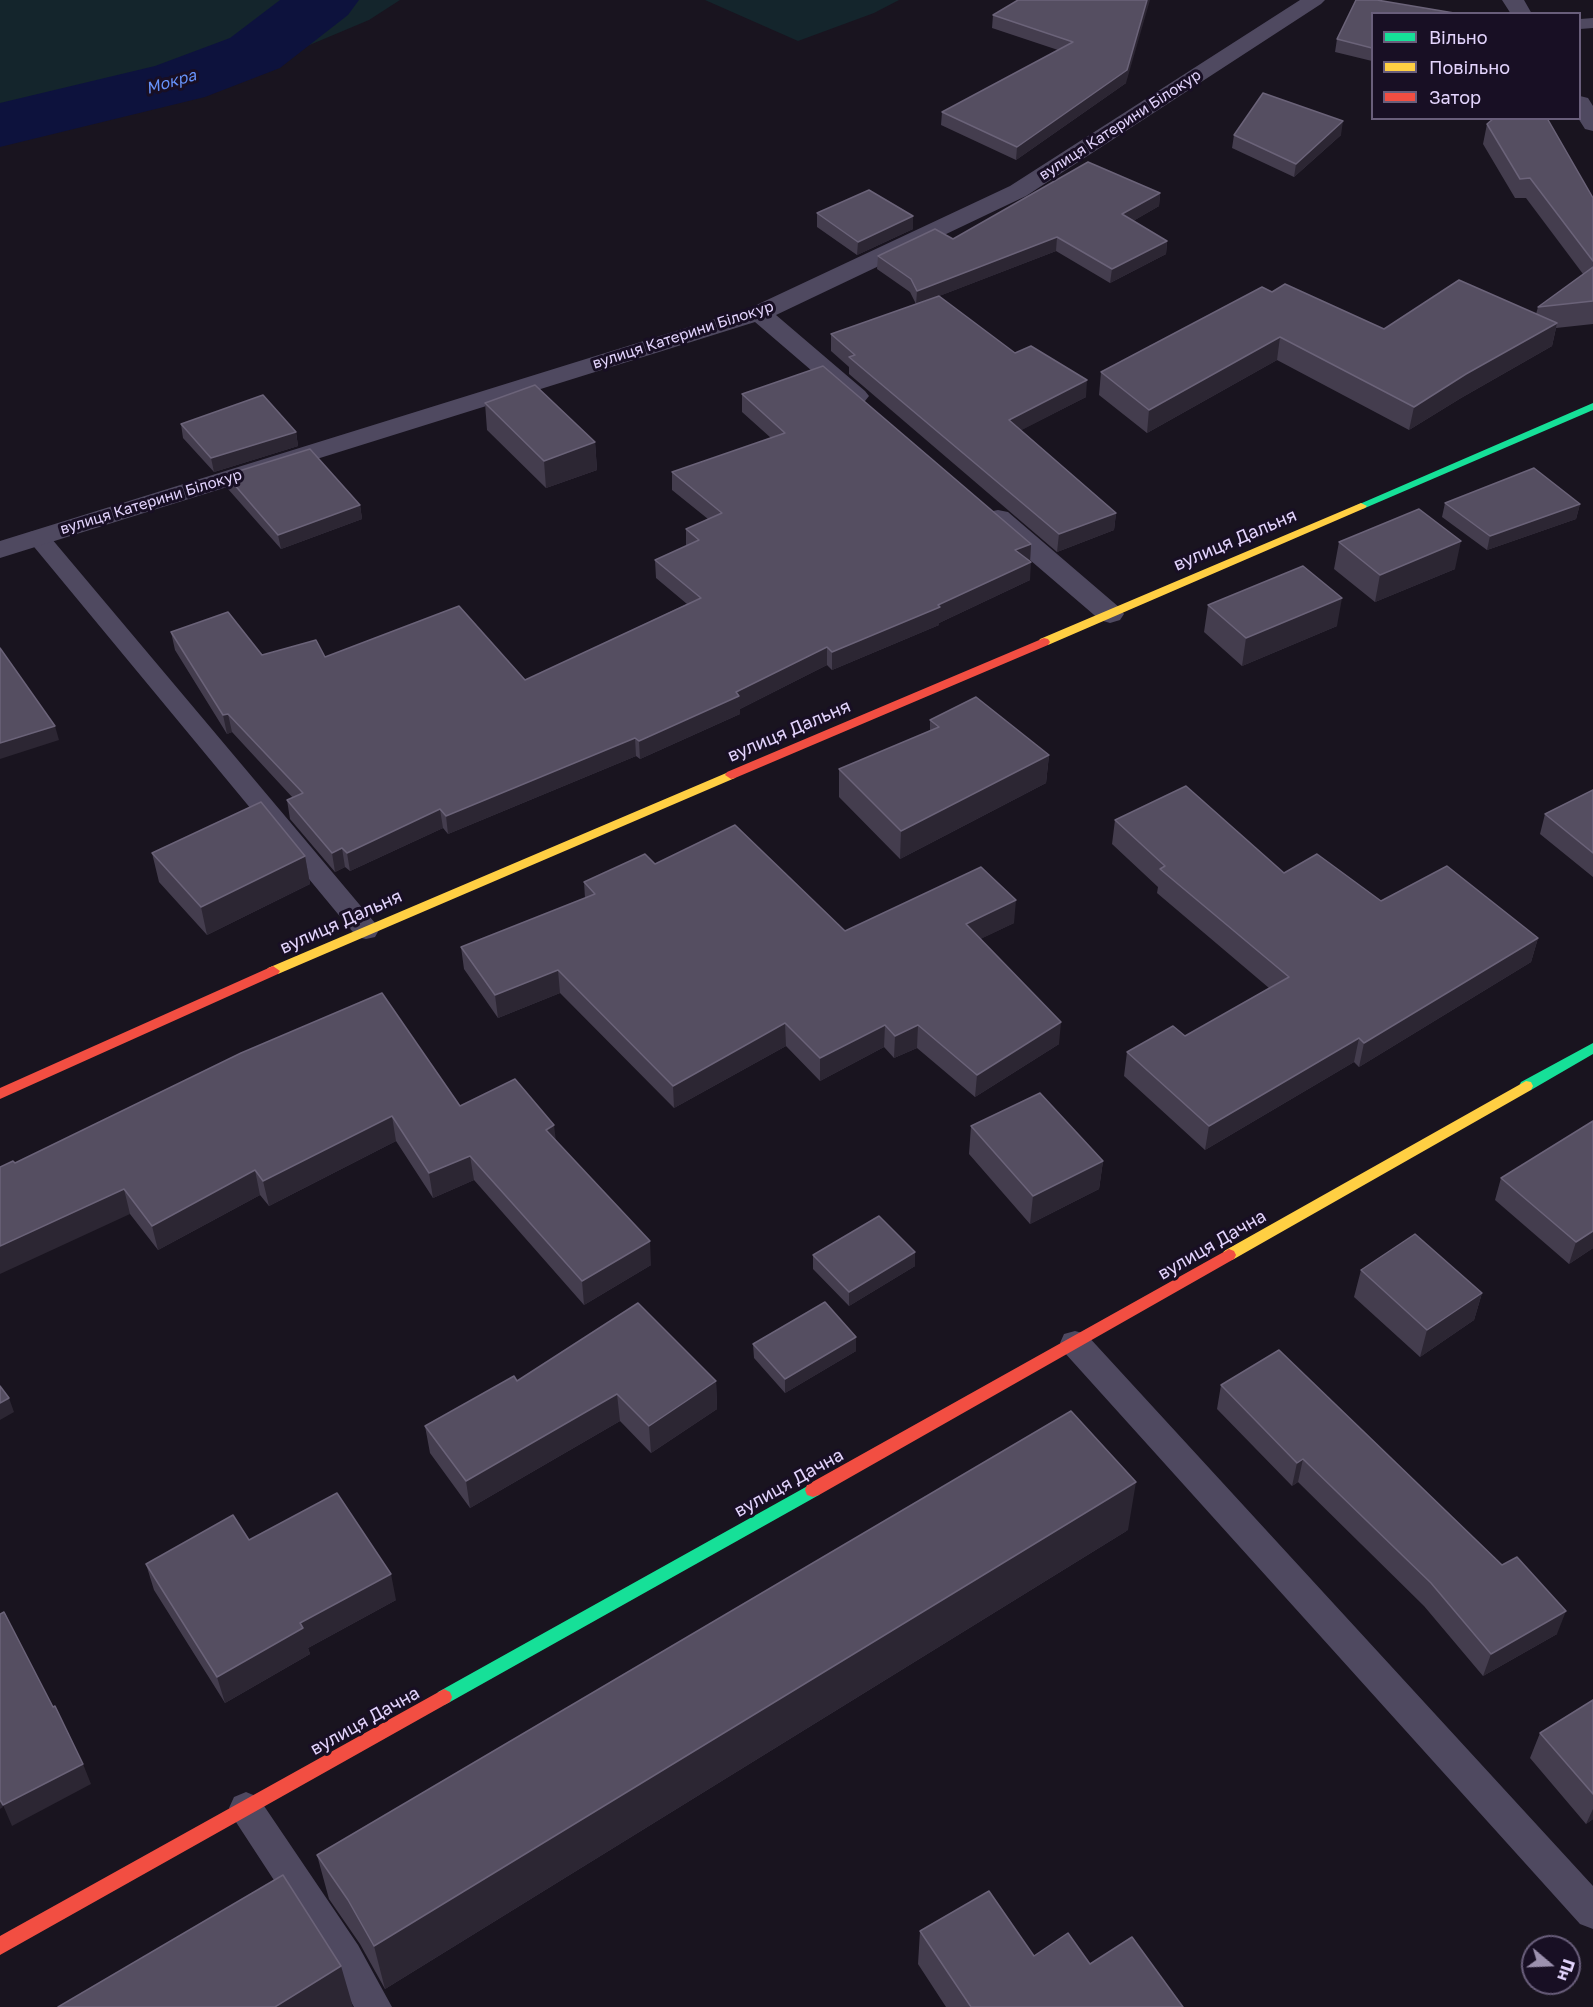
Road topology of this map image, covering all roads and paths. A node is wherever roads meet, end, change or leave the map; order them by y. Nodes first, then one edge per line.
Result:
1 (1314, 0) edge
2 (1581, 105) edge
3 (1593, 124) edge
4 (759, 313) junction
5 (1593, 406) edge
6 (876, 413) edge
7 (975, 498) edge
8 (38, 537) junction
9 (0, 550) edge
10 (1110, 614) junction
11 (366, 930) junction
12 (1593, 1048) edge
13 (0, 1094) edge
14 (1075, 1343) junction
15 (246, 1808) junction
16 (1593, 1912) edge
17 (0, 1946) edge
18 (374, 2007) edge

1 - 4 street, вулиця Катерини Білокур
2 - 3 street
4 - 6 street
4 - 8 street, вулиця Катерини Білокур
5 - 10 street, вулиця Дальня
7 - 10 street
8 - 9 street, вулиця Катерини Білокур
8 - 11 lane
10 - 11 street, вулиця Дальня
11 - 13 street, вулиця Дальня
12 - 14 street, вулиця Дачна
14 - 15 street, вулиця Дачна
14 - 16 lane
15 - 17 street, вулиця Дачна
15 - 18 lane

